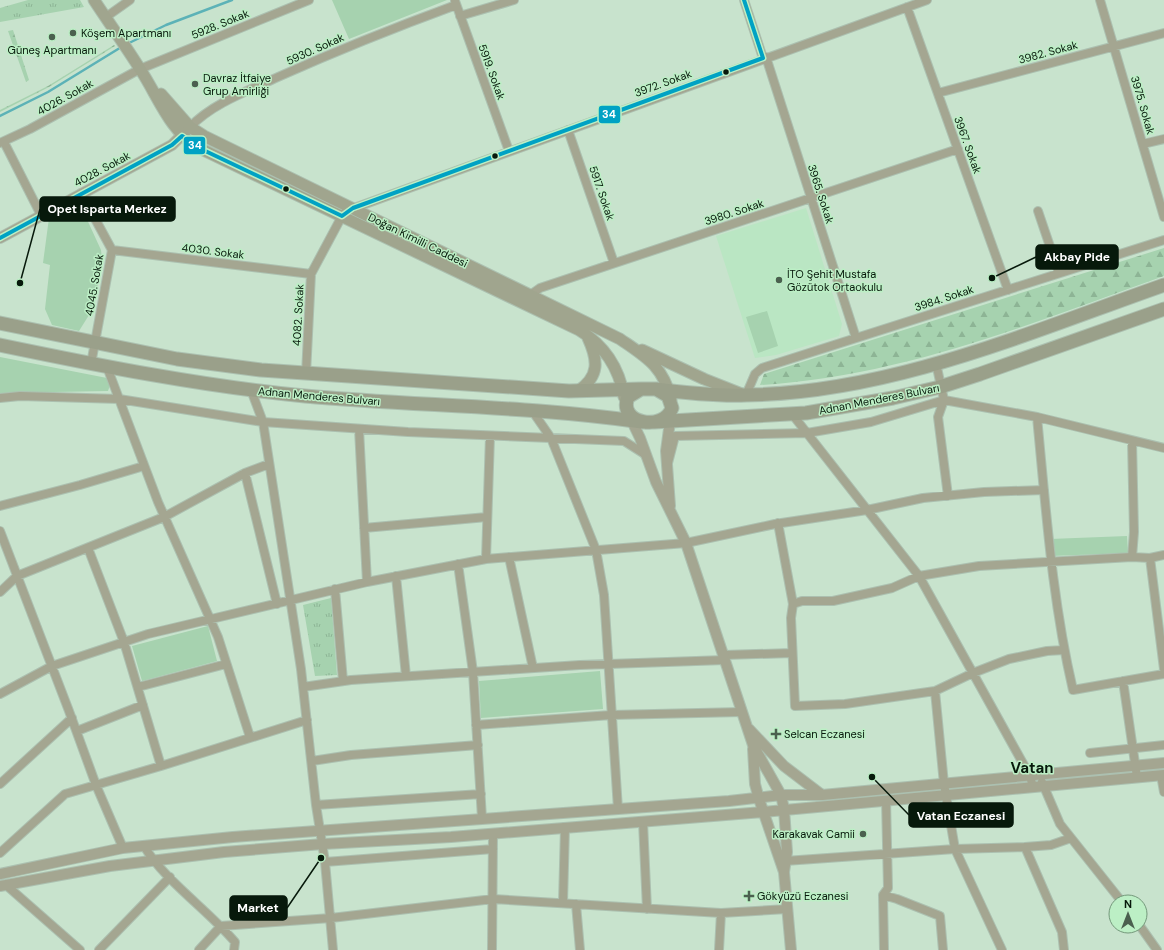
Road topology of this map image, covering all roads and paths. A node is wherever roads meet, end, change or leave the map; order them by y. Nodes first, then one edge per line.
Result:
1 (94, 0) edge
2 (130, 0) edge
3 (309, 0) edge
4 (514, 0) edge
5 (744, 0) edge
6 (927, 0) edge
7 (1100, 0) edge
8 (455, 2) edge
9 (907, 7) junction
10 (460, 16) junction
11 (106, 17) junction
12 (1164, 33) edge
13 (1114, 46) junction
14 (765, 58) junction
15 (140, 69) junction
16 (938, 93) junction
17 (190, 127) junction
18 (568, 130) junction
19 (182, 136) junction
20 (1164, 139) edge
21 (2, 142) edge
22 (1143, 144) junction
23 (958, 149) junction
24 (509, 151) junction
25 (81, 193) junction
26 (811, 198) junction
27 (353, 208) junction
28 (1038, 211) dead end
29 (41, 215) junction
30 (342, 216) junction
31 (1164, 217) edge
32 (0, 238) edge
33 (1164, 240) edge
34 (112, 250) junction
35 (614, 263) junction
36 (311, 274) junction
37 (1059, 274) junction
38 (1164, 285) edge
39 (1008, 290) junction
40 (530, 294) junction
41 (522, 302) junction
42 (1164, 309) edge
43 (0, 323) edge
44 (587, 335) junction
45 (856, 338) junction
46 (620, 339) junction
47 (95, 343) junction
48 (0, 345) edge
49 (936, 363) junction
50 (91, 364) junction
51 (107, 367) junction
52 (306, 374) junction
53 (251, 390) junction
54 (641, 390) junction
55 (578, 391) junction
56 (623, 391) junction
57 (943, 393) junction
58 (746, 395) junction
59 (0, 398) edge
60 (119, 399) junction
61 (671, 399) junction
62 (533, 412) junction
63 (792, 414) junction
64 (636, 417) junction
65 (1037, 417) junction
66 (669, 421) junction
67 (263, 422) junction
68 (359, 429) junction
69 (807, 433) junction
70 (490, 436) junction
71 (551, 438) junction
72 (1132, 440) junction
73 (1164, 448) edge
74 (646, 455) junction
75 (269, 464) junction
76 (144, 466) junction
77 (667, 467) junction
78 (245, 473) junction
79 (1044, 490) junction
80 (948, 496) junction
81 (0, 506) edge
82 (670, 510) junction
83 (867, 510) junction
84 (164, 517) junction
85 (487, 517) junction
86 (778, 524) junction
87 (364, 528) junction
88 (0, 531) edge
89 (686, 543) junction
90 (88, 548) junction
91 (596, 550) junction
92 (1164, 555) edge
93 (509, 557) junction
94 (1132, 557) junction
95 (1150, 558) junction
96 (486, 559) junction
97 (1050, 561) junction
98 (458, 564) junction
99 (17, 576) junction
100 (396, 576) junction
101 (919, 576) junction
102 (367, 582) junction
103 (335, 589) junction
104 (0, 592) edge
105 (290, 601) junction
106 (277, 604) junction
107 (793, 604) junction
108 (210, 620) junction
109 (124, 642) junction
110 (1064, 650) junction
111 (792, 653) junction
112 (724, 658) junction
113 (226, 664) junction
114 (608, 664) junction
115 (52, 666) junction
116 (532, 668) junction
117 (1164, 669) edge
118 (473, 672) junction
119 (974, 673) junction
120 (1164, 674) edge
121 (406, 676) junction
122 (343, 681) junction
123 (1123, 681) junction
124 (138, 687) junction
125 (303, 687) junction
126 (935, 691) junction
127 (0, 694) edge
128 (143, 705) junction
129 (742, 712) junction
130 (611, 715) junction
131 (72, 718) junction
132 (308, 720) junction
133 (476, 725) junction
134 (747, 726) junction
135 (77, 731) junction
136 (250, 737) junction
137 (478, 745) junction
138 (753, 745) junction
139 (1164, 745) edge
140 (1133, 748) junction
141 (1090, 753) dead end
142 (312, 761) junction
143 (1164, 763) edge
144 (161, 766) junction
145 (1136, 766) junction
146 (1040, 775) junction
147 (1162, 775) edge
148 (1030, 776) junction
149 (1137, 777) junction
150 (0, 784) edge
151 (944, 784) junction
152 (96, 785) junction
153 (1038, 786) junction
154 (1164, 792) edge
155 (481, 794) junction
156 (781, 795) junction
157 (822, 795) junction
158 (946, 795) junction
159 (759, 799) junction
160 (886, 800) junction
161 (316, 805) junction
162 (618, 809) junction
163 (784, 809) junction
164 (763, 812) junction
165 (482, 818) junction
166 (643, 822) junction
167 (565, 827) junction
168 (320, 831) junction
169 (493, 833) junction
170 (1071, 838) junction
171 (322, 844) junction
172 (144, 846) junction
173 (1025, 847) junction
174 (123, 848) junction
175 (493, 849) junction
176 (955, 849) junction
177 (0, 853) edge
178 (887, 855) junction
179 (153, 860) junction
180 (785, 861) junction
181 (325, 862) junction
182 (784, 872) junction
183 (0, 874) edge
184 (170, 877) junction
185 (3, 886) edge
186 (1116, 894) edge
187 (883, 895) junction
188 (493, 899) junction
189 (563, 903) junction
190 (576, 904) junction
191 (647, 909) junction
192 (787, 910) junction
193 (721, 913) junction
194 (330, 918) junction
195 (221, 926) junction
196 (1147, 934) edge
197 (1159, 948) edge
198 (80, 950) edge
199 (99, 950) edge
200 (199, 950) edge
201 (234, 950) edge
202 (333, 950) edge
203 (492, 950) edge
204 (580, 950) edge
205 (719, 950) edge
206 (791, 950) edge
207 (884, 950) edge
208 (943, 950) edge
209 (1002, 950) edge
210 (1064, 950) edge

1 - 11 main road, Doğan Kimilli Caddesi
2 - 11 street
3 - 15 street, 5928. Sokak
4 - 10 street
5 - 14 street, 3965. Sokak
6 - 9 street, 3972. Sokak
7 - 13 street, 3975. Sokak
8 - 10 street, 5919. Sokak
8 - 17 street, 5930. Sokak
9 - 14 street, 3972. Sokak
9 - 16 street, 3967. Sokak
10 - 24 street, 5919. Sokak
11 - 15 main road, Doğan Kimilli Caddesi
12 - 13 street, 3982. Sokak
13 - 16 street, 3982. Sokak
13 - 22 street, 3975. Sokak
14 - 18 street, 3972. Sokak
14 - 26 street, 3965. Sokak
15 - 17 main road, Doğan Kimilli Caddesi
15 - 19 main road, Doğan Kimilli Caddesi
15 - 21 street, 4026. Sokak
16 - 23 street, 3967. Sokak
17 - 19 street, 4028. Sokak
17 - 27 main road, Doğan Kimilli Caddesi
18 - 24 street, 3972. Sokak
18 - 35 street, 5917. Sokak
19 - 25 street, 4028. Sokak
19 - 30 main road, Doğan Kimilli Caddesi
20 - 22 street
21 - 29 street
22 - 31 street, 3975. Sokak
23 - 26 street, 3980. Sokak
23 - 39 street, 3967. Sokak
24 - 27 street, 3972. Sokak
25 - 29 street, 4028. Sokak
25 - 34 street, 4045. Sokak
26 - 35 street, 3980. Sokak
26 - 45 street, 3965. Sokak
27 - 30 street, 3972. Sokak
27 - 40 main road, Doğan Kimilli Caddesi
28 - 37 street
29 - 32 street, 4028. Sokak
30 - 36 street, 4082. Sokak
30 - 41 main road, Doğan Kimilli Caddesi
33 - 37 street, 3984. Sokak
34 - 36 street, 4030. Sokak
34 - 47 street, 4045. Sokak
35 - 40 street, 3980. Sokak
36 - 52 street, 4082. Sokak
37 - 39 street, 3984. Sokak
38 - 49 main road, Adnan Menderes Bulvarı
39 - 45 street, 3984. Sokak
40 - 41 street, 3980. Sokak
40 - 46 main road, Doğan Kimilli Caddesi
41 - 44 main road, Doğan Kimilli Caddesi
42 - 57 main road, Adnan Menderes Bulvarı
43 - 47 main road, Adnan Menderes Bulvarı
44 - 55 main road
44 - 56 main road, Doğan Kimilli Caddesi
45 - 58 street, 3984. Sokak
46 - 58 main road
46 - 61 main road, Doğan Kimilli Caddesi
47 - 50 street, 4045. Sokak
47 - 52 main road, Adnan Menderes Bulvarı
48 - 50 main road, Adnan Menderes Bulvarı
49 - 57 street
49 - 58 main road, Adnan Menderes Bulvarı
50 - 51 main road, Adnan Menderes Bulvarı
51 - 53 main road, Adnan Menderes Bulvarı
51 - 60 street
52 - 55 main road, Adnan Menderes Bulvarı
53 - 62 main road, Adnan Menderes Bulvarı
53 - 67 street
54 - 56 main road, Adnan Menderes Bulvarı
54 - 61 main road, Adnan Menderes Bulvarı
54 - 64 main road
55 - 56 main road, Adnan Menderes Bulvarı
56 - 64 main road, Doğan Kimilli Caddesi
57 - 63 main road, Adnan Menderes Bulvarı
57 - 65 street
57 - 69 street
57 - 80 street
58 - 61 main road, Adnan Menderes Bulvarı
59 - 60 street
60 - 67 street
60 - 76 street
61 - 64 main road
61 - 66 street
62 - 64 main road, Adnan Menderes Bulvarı
62 - 71 street
63 - 66 main road, Adnan Menderes Bulvarı
63 - 69 street
64 - 66 main road, Adnan Menderes Bulvarı
64 - 74 street
65 - 72 street
65 - 79 street
66 - 77 street
67 - 68 street
67 - 75 street
68 - 70 street
68 - 87 street
69 - 77 street
69 - 83 street
70 - 71 street
70 - 85 street
71 - 74 street
71 - 91 street
72 - 73 street
72 - 94 street
74 - 82 street
75 - 78 street
75 - 105 street
76 - 81 street
76 - 84 street
77 - 82 street
78 - 84 street
78 - 106 street
79 - 80 street
79 - 97 street
80 - 83 street
82 - 89 street
83 - 86 street
83 - 101 street
84 - 90 street
84 - 108 street
85 - 87 street
85 - 96 street
86 - 89 street
86 - 107 street
87 - 102 street
88 - 99 street
89 - 91 street
89 - 112 street
90 - 99 street
90 - 109 street
91 - 93 street
91 - 114 street
92 - 95 street
93 - 96 street
93 - 116 street
94 - 95 street
94 - 97 street
95 - 117 street
96 - 98 street
97 - 101 street
97 - 110 street
98 - 100 street
98 - 118 street
99 - 104 street
99 - 115 street
100 - 102 street
100 - 121 street
101 - 107 street
101 - 119 street
102 - 103 street
103 - 105 street
103 - 122 street
105 - 106 street
105 - 125 street
106 - 108 street
107 - 111 street
108 - 109 street
108 - 113 street
109 - 115 street
109 - 124 street
110 - 119 street
110 - 123 street
111 - 112 street
111 - 126 street
112 - 114 street
112 - 129 street
113 - 124 street
113 - 136 street
114 - 116 street
114 - 130 street
115 - 127 street
115 - 131 street
116 - 118 street
118 - 121 street
118 - 133 street
119 - 126 street
119 - 148 street
120 - 123 street
121 - 122 street
122 - 125 street
123 - 140 street
124 - 128 street
125 - 132 street
126 - 151 street
128 - 135 street
128 - 144 street
129 - 130 street
129 - 134 street
130 - 133 street
130 - 162 street
131 - 135 street
131 - 150 street
132 - 136 street
132 - 142 street
133 - 137 street
134 - 138 street
134 - 157 street
135 - 152 street
136 - 144 street
137 - 142 street
137 - 155 street
138 - 156 street
138 - 159 street
139 - 140 street
140 - 141 street
140 - 145 street
142 - 161 street
143 - 145 street
144 - 152 street
145 - 146 street
145 - 149 street
146 - 148 street
146 - 153 street
147 - 149 street
147 - 154 street
148 - 151 street
148 - 153 street
149 - 153 street
151 - 157 street
151 - 158 street
152 - 174 street
152 - 177 street
153 - 158 street
153 - 170 street
155 - 161 street
155 - 165 street
156 - 157 street
156 - 159 street
156 - 163 street
158 - 160 street
158 - 176 street
159 - 162 street
159 - 164 street
160 - 163 street
160 - 178 street
161 - 168 street
162 - 165 street
163 - 164 street
163 - 180 street
164 - 166 street
164 - 182 street
165 - 168 street
166 - 167 street
166 - 191 street
167 - 169 street
167 - 189 street
168 - 171 street
168 - 172 street
169 - 171 street
169 - 175 street
170 - 173 street
170 - 186 street
171 - 179 street
171 - 181 street
172 - 174 street
172 - 179 street
173 - 176 street
173 - 210 street
174 - 183 street
175 - 181 street
175 - 188 street
176 - 178 street
176 - 209 street
178 - 180 street
178 - 187 street
179 - 184 street
179 - 185 street
180 - 182 street
181 - 194 street
182 - 192 street
184 - 195 street
184 - 199 street
185 - 198 street
187 - 207 street
187 - 208 street
188 - 189 street
188 - 194 street
188 - 203 street
189 - 190 street
190 - 191 street
190 - 204 street
191 - 193 street
192 - 193 street
192 - 206 street
193 - 205 street
194 - 195 street
194 - 202 street
195 - 200 street
195 - 201 street
196 - 197 street

